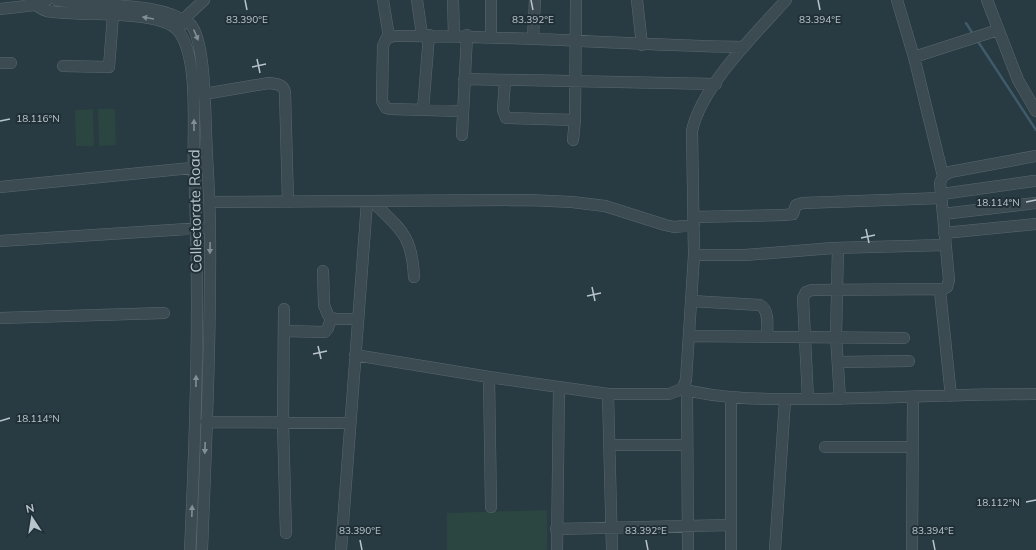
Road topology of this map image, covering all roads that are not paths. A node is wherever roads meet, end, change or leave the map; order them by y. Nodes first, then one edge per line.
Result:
1 (46, 0) edge
2 (57, 0) edge
3 (204, 0) edge
4 (383, 0) edge
5 (417, 0) edge
6 (453, 0) edge
7 (491, 0) edge
8 (535, 0) edge
9 (576, 0) edge
10 (637, 0) edge
11 (786, 0) edge
12 (897, 0) edge
13 (987, 0) edge
14 (79, 1) edge
15 (32, 2) edge
16 (191, 5) edge
17 (0, 9) edge
18 (113, 15) junction
19 (185, 20) junction
20 (178, 30) junction
21 (998, 30) junction
22 (425, 35) junction
23 (454, 35) junction
24 (467, 35) junction
25 (490, 36) junction
26 (390, 37) junction
27 (534, 38) junction
28 (575, 40) junction
29 (642, 45) junction
30 (744, 47) junction
31 (914, 57) junction
32 (63, 66) dead end
33 (464, 79) junction
34 (505, 80) junction
35 (574, 81) junction
36 (716, 84) junction
37 (204, 94) junction
38 (423, 110) junction
39 (462, 111) junction
40 (1036, 111) edge
41 (575, 120) junction
42 (462, 135) dead end
43 (573, 140) dead end
44 (1036, 156) edge
45 (207, 167) junction
46 (194, 168) junction
47 (943, 176) junction
48 (1034, 181) dead end
49 (0, 187) edge
50 (942, 196) junction
51 (209, 202) junction
52 (288, 202) junction
53 (370, 202) junction
54 (1036, 203) edge
55 (943, 214) junction
56 (694, 221) junction
57 (1036, 224) edge
58 (197, 228) junction
59 (210, 228) junction
60 (944, 233) junction
61 (0, 241) edge
62 (945, 245) junction
63 (838, 248) junction
64 (694, 255) junction
65 (323, 271) dead end
66 (414, 277) dead end
67 (837, 291) junction
68 (940, 291) junction
69 (692, 301) junction
70 (284, 309) dead end
71 (164, 313) dead end
72 (0, 318) edge
73 (331, 318) junction
74 (358, 319) junction
75 (284, 331) junction
76 (689, 336) junction
77 (836, 336) junction
78 (767, 337) junction
79 (804, 337) junction
80 (904, 338) dead end
81 (355, 355) junction
82 (909, 361) dead end
83 (838, 362) junction
84 (489, 377) junction
85 (559, 388) junction
86 (685, 389) junction
87 (608, 394) junction
88 (1036, 394) edge
89 (951, 396) junction
90 (731, 398) junction
91 (913, 398) junction
92 (808, 399) junction
93 (840, 399) junction
94 (785, 400) junction
95 (206, 422) junction
96 (283, 423) junction
97 (350, 423) junction
98 (610, 445) junction
99 (687, 445) junction
100 (825, 447) dead end
101 (912, 447) junction
102 (491, 506) dead end
103 (731, 525) junction
104 (688, 527) junction
105 (611, 528) junction
106 (556, 529) junction
107 (286, 533) dead end
108 (190, 550) edge
109 (202, 550) edge
110 (341, 550) edge
111 (557, 550) edge
112 (612, 550) edge
113 (688, 550) edge
114 (731, 550) edge
115 (775, 550) edge
116 (912, 550) edge

1 - 15 street
2 - 14 street, Collectorate Road
3 - 16 street
4 - 26 street
5 - 22 street
6 - 23 street
7 - 25 street
8 - 27 street
9 - 28 street
10 - 29 street
11 - 30 street
12 - 31 street
13 - 21 street
14 - 19 street, Collectorate Road
15 - 17 street
15 - 18 street
16 - 19 street
20 -> 18 street
18 - 32 street
19 - 20 street
19 -> 37 street, Collectorate Road
46 -> 20 street, Collectorate Road
21 - 31 street
21 - 40 street
22 - 23 street
22 - 26 street
22 - 38 street
23 - 24 street
24 - 25 street
24 - 33 street
25 - 27 street
26 - 38 street
27 - 28 street
28 - 29 street
28 - 35 street
29 - 30 street
30 - 36 street
31 - 47 street
33 - 34 street
33 - 39 street
34 - 35 street
34 - 41 street
35 - 36 street
35 - 41 street
36 - 56 street
37 - 45 street, Collectorate Road
37 - 52 street
38 - 39 street
39 - 42 street
41 - 43 street
44 - 47 street
45 - 46 street
45 - 51 street, Collectorate Road
46 - 49 street
46 - 58 street, Collectorate Road
47 - 50 street
48 - 50 street
50 - 55 street
50 - 56 street
51 - 52 street
51 - 59 street, Collectorate Road
52 - 53 street
53 - 56 street
53 - 66 street
53 - 74 street
54 - 55 street
55 - 60 street
56 - 64 street
57 - 60 street
58 - 59 street
58 - 61 street
108 -> 58 street, Collectorate Road
59 -> 95 street, Collectorate Road
60 - 62 street
62 - 63 street
62 - 68 street
63 - 64 street
63 - 67 street
64 - 69 street
65 - 73 street
67 - 68 street
67 - 77 street
67 - 79 street
68 - 89 street
69 - 76 street
69 - 78 street
70 - 75 street
71 - 72 street
73 - 74 street
73 - 75 street
74 - 81 street
75 - 96 street
76 - 78 street
76 - 86 street
77 - 79 street
77 - 80 street
77 - 83 street
78 - 79 street
79 - 92 street
81 - 84 street
81 - 97 street
82 - 83 street
83 - 93 street
84 - 85 street
84 - 102 street
85 - 87 street
85 - 106 street
86 - 87 street
86 - 90 street
86 - 99 street
87 - 98 street
88 - 89 street
89 - 91 street
90 - 94 street
90 - 103 street
91 - 93 street
91 - 101 street
92 - 93 street
92 - 94 street
94 - 115 street
95 - 96 street
95 -> 109 street, Collectorate Road
96 - 97 street
96 - 107 street
97 - 110 street
98 - 99 street
98 - 105 street
99 - 104 street
100 - 101 street
101 - 116 street
103 - 104 street
103 - 114 street
104 - 105 street
104 - 113 street
105 - 106 street
105 - 112 street
106 - 111 street

